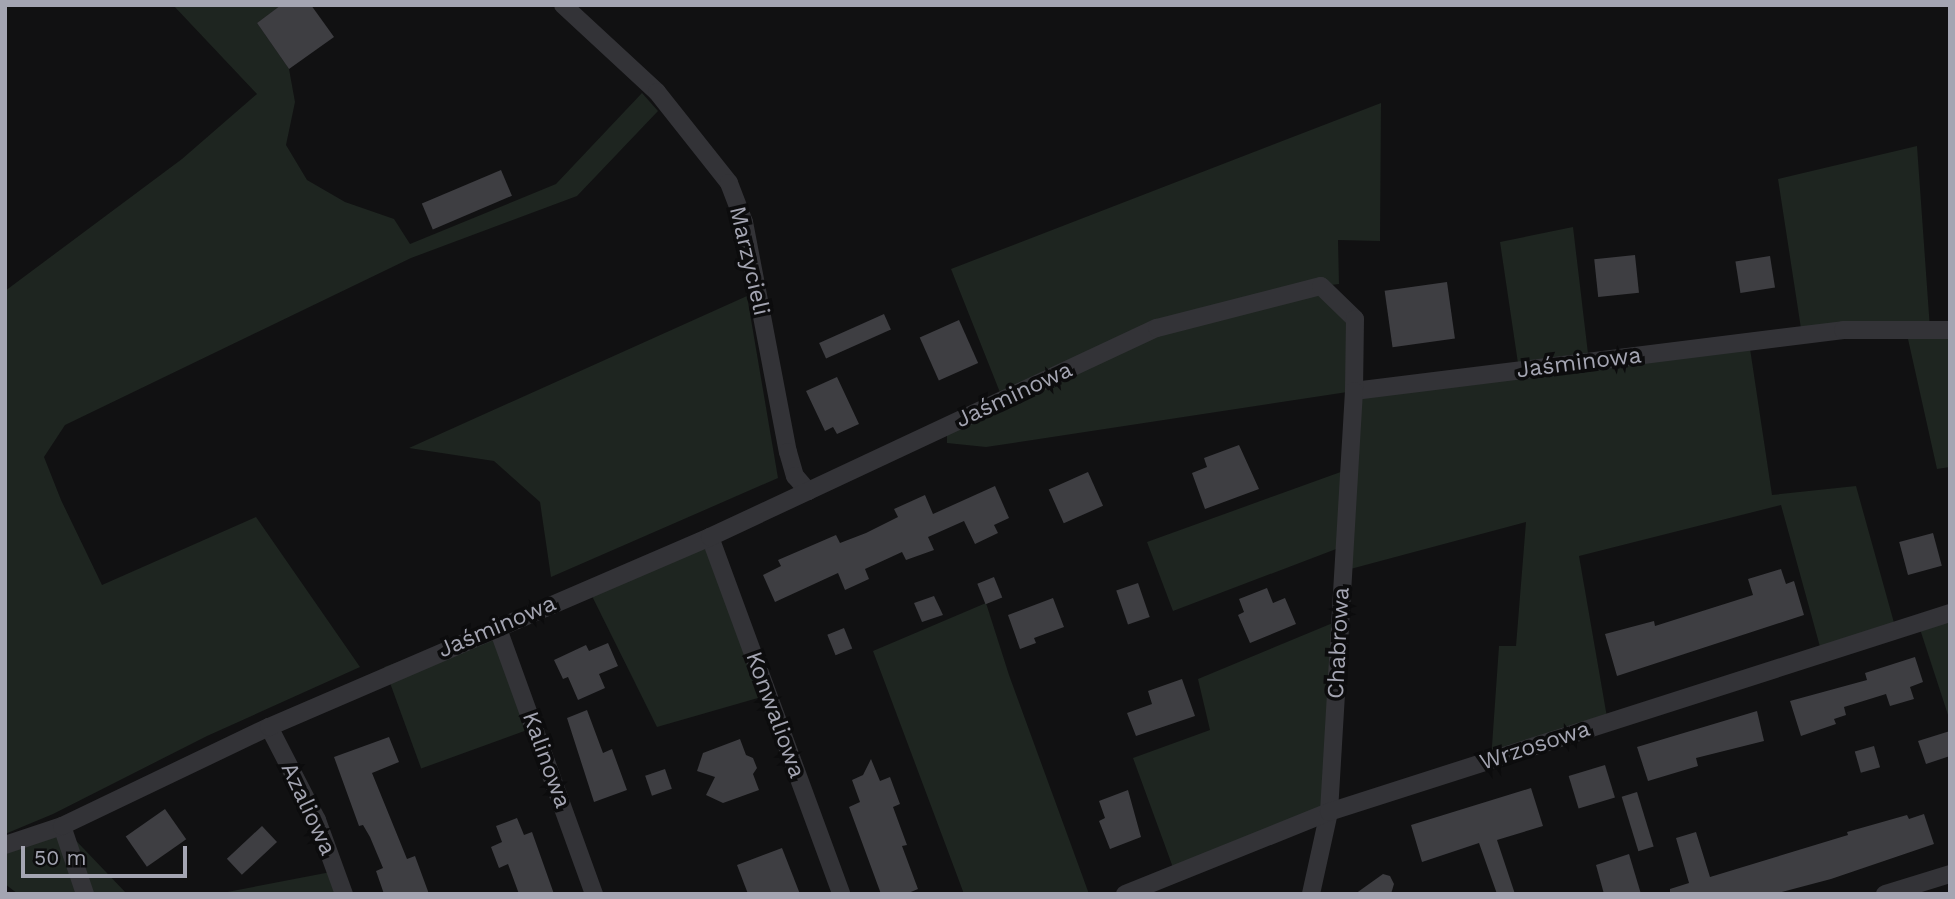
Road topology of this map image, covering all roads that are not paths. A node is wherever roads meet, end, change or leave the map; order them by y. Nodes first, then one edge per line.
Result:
1 (564, 5) edge
2 (1950, 330) edge
3 (1354, 391) junction
4 (808, 491) junction
5 (710, 537) junction
6 (1950, 613) edge
7 (497, 626) junction
8 (269, 727) junction
9 (1329, 812) junction
10 (62, 826) junction
11 (5, 845) edge
12 (1950, 874) edge
13 (1891, 893) edge
14 (85, 894) edge
15 (344, 894) edge
16 (594, 894) edge
17 (841, 894) edge
18 (1125, 894) edge
19 (1311, 894) edge

1 - 4 street, Marzycieli
2 - 3 street, Jaśminowa
3 - 4 street, Jaśminowa
3 - 9 street, Chabrowa
4 - 5 street, Jaśminowa
5 - 7 street, Jaśminowa
5 - 17 street, Konwaliowa
6 - 9 street, Wrzosowa
7 - 8 street, Jaśminowa
7 - 16 street, Kalinowa
8 - 10 street, Jaśminowa
8 - 15 street, Azaliowa
9 - 18 street, Wrzosowa
9 - 19 street, Chabrowa
10 - 11 street, Jaśminowa
10 - 14 street
12 - 13 street

